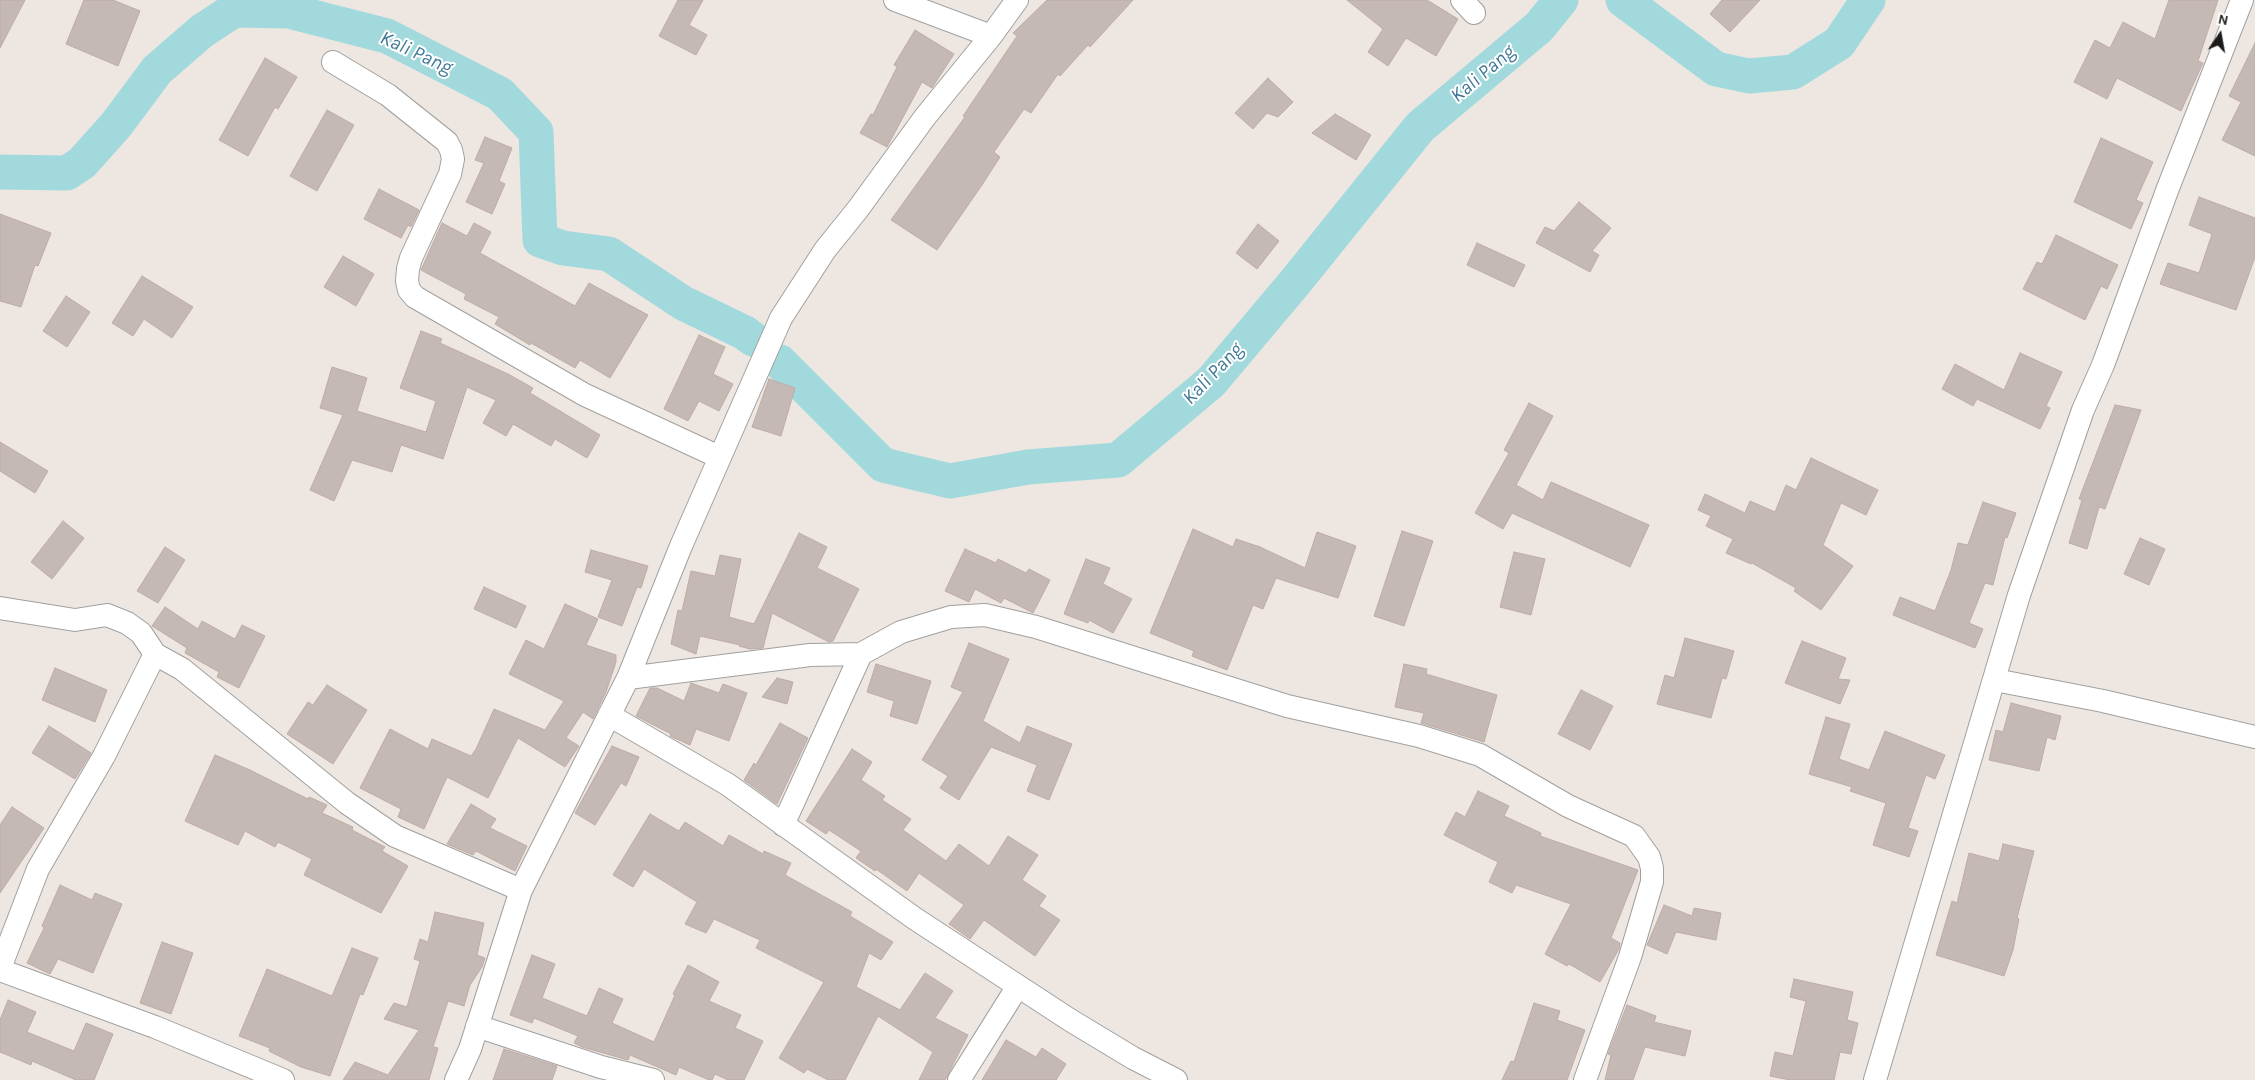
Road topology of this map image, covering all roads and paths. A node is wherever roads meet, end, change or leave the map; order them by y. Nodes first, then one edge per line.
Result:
1 (895, 0) edge
2 (1017, 0) edge
3 (2242, 0) edge
4 (991, 36) junction
5 (333, 62) dead end
6 (719, 457) junction
7 (0, 608) edge
8 (155, 654) junction
9 (861, 654) junction
10 (628, 678) junction
11 (1996, 680) junction
12 (609, 715) junction
13 (2255, 737) edge
14 (783, 825) junction
15 (521, 890) junction
16 (0, 969) edge
17 (1018, 986) junction
18 (478, 1026) junction
19 (282, 1080) edge
20 (456, 1080) edge
21 (653, 1080) edge
22 (959, 1080) edge
23 (1176, 1080) edge
24 (1585, 1080) edge
25 (1875, 1080) edge

1 - 4 street
2 - 4 street
3 - 11 street
4 - 6 street
5 - 6 street
6 - 10 street
7 - 8 street
8 - 15 street
8 - 16 street
9 - 10 street
9 - 14 street
9 - 24 street
10 - 12 street
11 - 13 street
11 - 25 street
12 - 14 street
12 - 15 street
14 - 17 street
15 - 18 street
16 - 19 street
17 - 22 street
17 - 23 street
18 - 20 street
18 - 21 street

